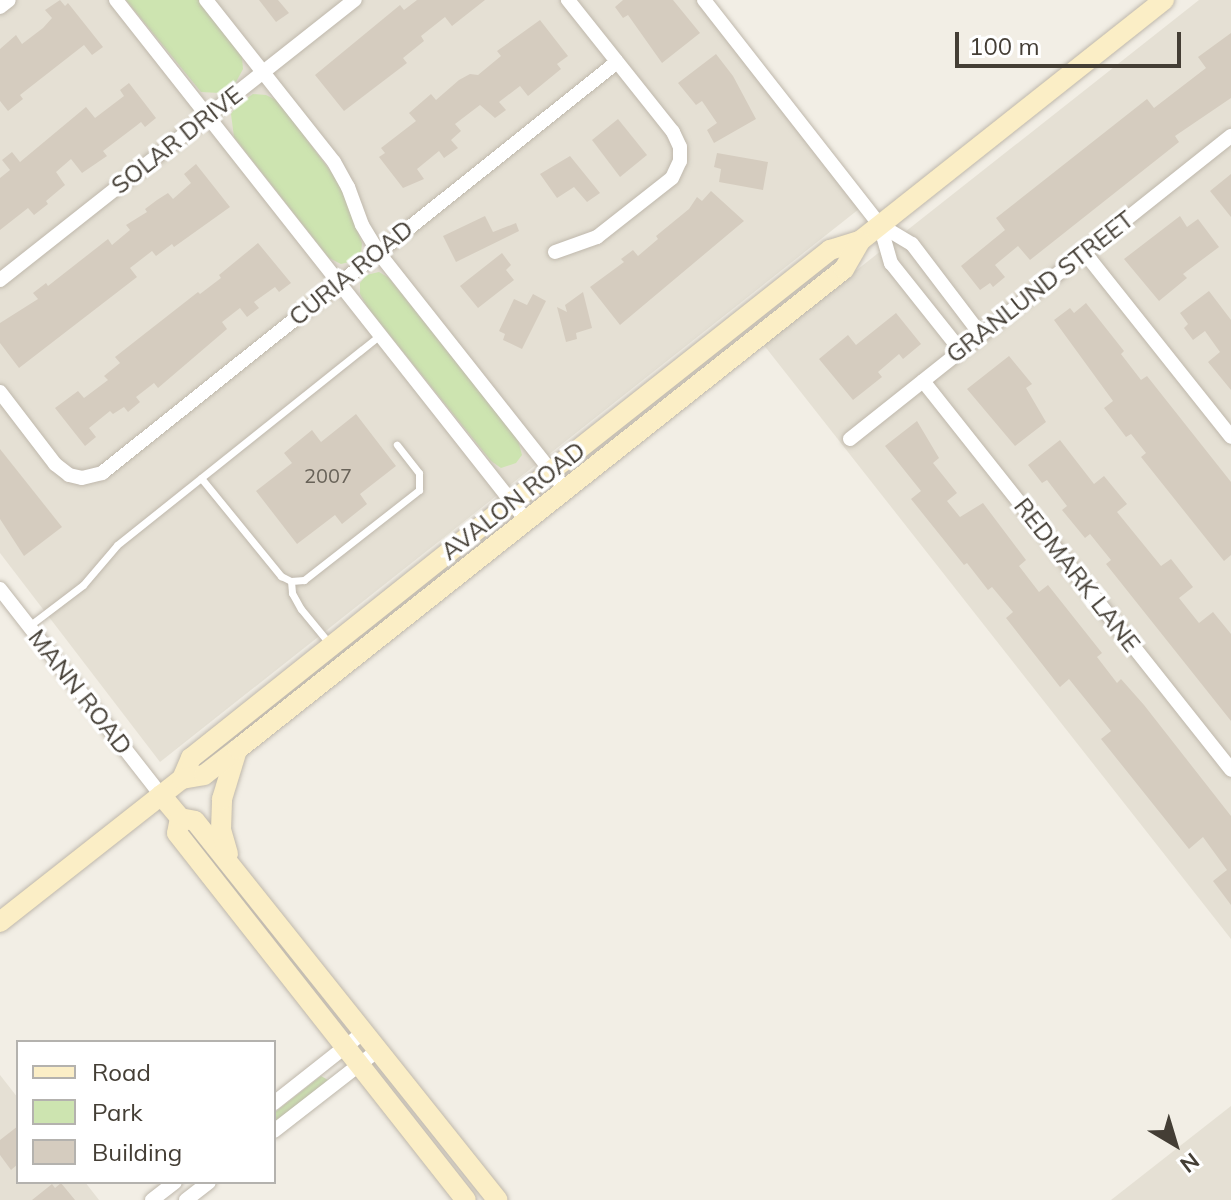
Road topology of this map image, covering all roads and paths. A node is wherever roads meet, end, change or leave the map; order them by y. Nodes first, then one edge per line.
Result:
1 (9, 0) edge
2 (116, 0) edge
3 (206, 0) edge
4 (355, 0) edge
5 (568, 0) edge
6 (704, 0) edge
7 (1164, 0) edge
8 (0, 7) edge
9 (617, 62) junction
10 (263, 72) junction
11 (209, 116) junction
12 (1231, 136) edge
13 (880, 225) junction
14 (860, 241) junction
15 (378, 252) junction
16 (555, 252) dead end
17 (1084, 252) junction
18 (0, 280) edge
19 (340, 282) junction
20 (950, 293) junction
21 (928, 310) junction
22 (381, 334) junction
23 (981, 335) junction
24 (961, 351) junction
25 (923, 381) junction
26 (0, 392) edge
27 (1231, 437) edge
28 (850, 439) dead end
29 (397, 445) dead end
30 (551, 472) junction
31 (201, 478) junction
32 (565, 489) junction
33 (512, 502) junction
34 (526, 520) junction
35 (291, 581) junction
36 (0, 589) edge
37 (29, 626) junction
38 (331, 646) junction
39 (238, 749) junction
40 (1231, 770) edge
41 (182, 779) junction
42 (161, 795) junction
43 (180, 818) junction
44 (237, 872) junction
45 (0, 922) edge
46 (364, 1032) junction
47 (344, 1048) junction
48 (378, 1050) junction
49 (358, 1065) junction
50 (276, 1101) edge
51 (276, 1129) edge
52 (172, 1184) edge
53 (206, 1184) edge
54 (152, 1200) edge
55 (186, 1200) edge
56 (466, 1200) edge
57 (498, 1200) edge

1 - 8 street
2 - 11 street
3 - 10 street
4 - 10 street, SOLAR DRIVE
5 - 9 street
6 - 13 street
7 - 13 main road, AVALON ROAD
9 - 15 street, CURIA ROAD
9 - 16 street
10 - 11 street, SOLAR DRIVE
10 - 15 street
11 - 18 street, SOLAR DRIVE
11 - 19 street
12 - 17 street, GRANLUND STREET
13 - 14 main road, AVALON ROAD
13 - 20 street
13 - 21 street
14 - 30 main road, AVALON ROAD
14 - 32 main road, AVALON ROAD
15 - 19 street, CURIA ROAD
15 - 30 street
17 - 23 street, GRANLUND STREET
17 - 27 street
19 - 22 street
19 - 26 street, CURIA ROAD
20 - 21 street
20 - 23 street
21 - 24 street
22 - 31 lane
22 - 33 street
23 - 24 street, GRANLUND STREET
24 - 25 street, GRANLUND STREET
25 - 28 street, GRANLUND STREET
25 - 40 street, REDMARK LANE
29 - 35 lane
30 - 32 street
30 - 33 main road, AVALON ROAD
31 - 35 lane
31 - 37 lane
32 - 34 main road, AVALON ROAD
33 - 34 street
33 - 38 main road, AVALON ROAD
34 - 39 main road, AVALON ROAD
35 - 38 lane
36 - 37 street, MANN ROAD
37 - 42 street, MANN ROAD
38 - 41 main road, AVALON ROAD
39 - 41 main road, AVALON ROAD
39 - 44 main road
41 - 42 main road, AVALON ROAD
42 - 43 main road
42 - 45 main road, AVALON ROAD
43 - 44 main road
43 - 47 main road
44 - 46 main road
46 - 47 street
46 - 48 main road
47 - 49 main road
47 - 50 street
48 - 49 street
48 - 57 main road
49 - 51 street
49 - 56 main road
52 - 54 street
53 - 55 street

